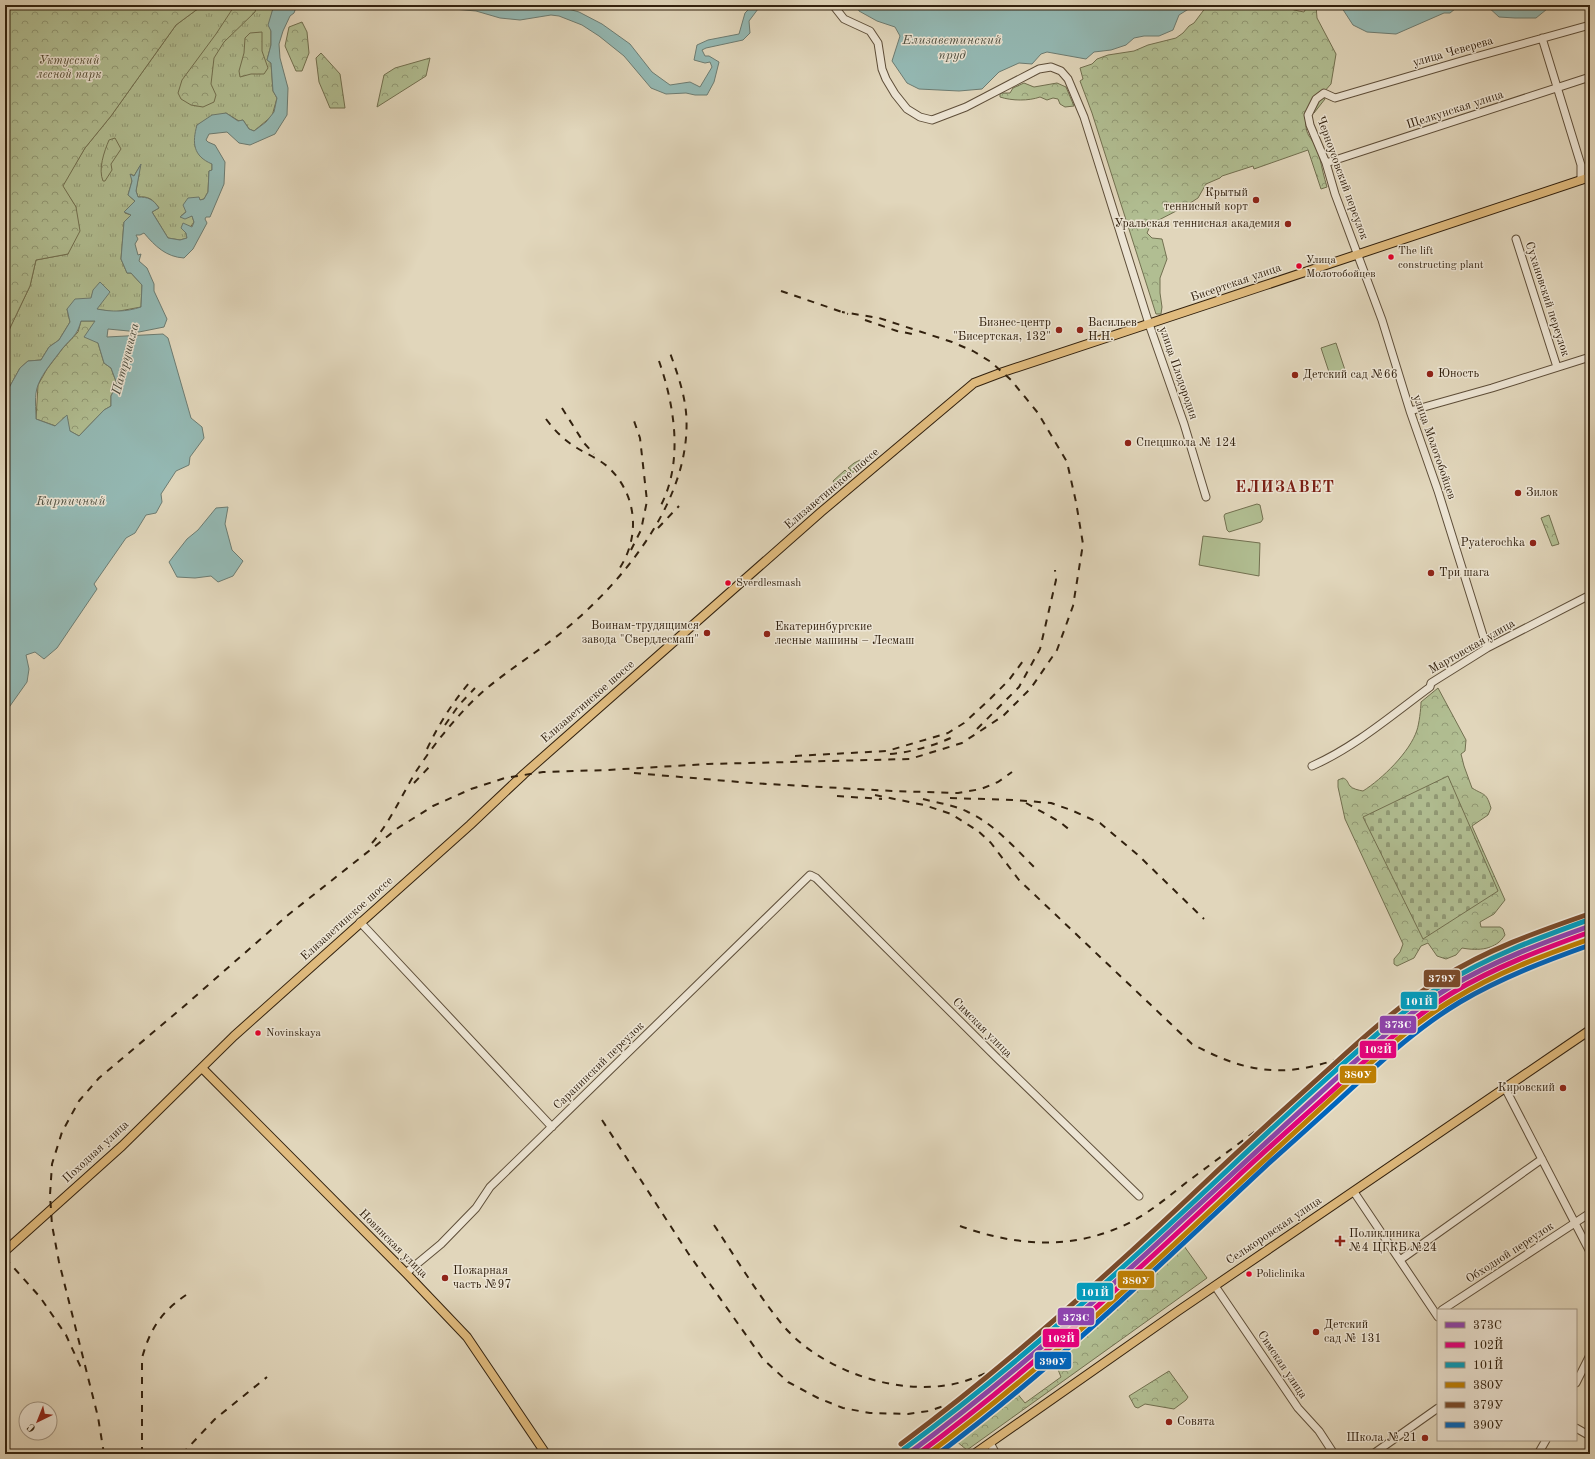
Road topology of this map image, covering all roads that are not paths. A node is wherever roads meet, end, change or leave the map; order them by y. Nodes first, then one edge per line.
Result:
1 (833, 5) edge
2 (1590, 25) edge
3 (1542, 38) junction
4 (1590, 77) edge
5 (1557, 88) junction
6 (1324, 93) joint
7 (1326, 163) junction
8 (1590, 177) edge
9 (1581, 180) junction
10 (1516, 239) dead end
11 (1358, 253) junction
12 (1149, 324) junction
13 (1590, 356) edge
14 (1557, 367) junction
15 (1003, 372) joint
16 (1410, 411) junction
17 (1206, 497) dead end
18 (1590, 595) edge
19 (1487, 648) junction
20 (1312, 766) dead end
21 (810, 875) joint
22 (360, 922) junction
23 (1590, 1030) edge
24 (202, 1068) junction
25 (1505, 1088) junction
26 (552, 1127) junction
27 (1542, 1159) junction
28 (1354, 1192) junction
29 (1139, 1196) dead end
30 (1590, 1213) edge
31 (1575, 1224) junction
32 (5, 1251) edge
33 (1590, 1252) edge
34 (1400, 1260) junction
35 (406, 1273) junction
36 (1215, 1286) junction
37 (1444, 1309) edge
38 (1437, 1312) edge
39 (1590, 1356) edge
40 (1577, 1381) edge
41 (1437, 1409) edge
42 (1577, 1429) edge
43 (1590, 1436) edge
44 (1545, 1441) edge
45 (990, 1444) junction
46 (546, 1454) edge
47 (974, 1454) edge
48 (996, 1454) edge
49 (1334, 1454) edge
50 (1373, 1454) edge
51 (1538, 1454) edge

1 - 12 street, улица Плодородия
2 - 3 street, улица Чеверева
3 - 5 street
3 - 6 street, улица Чеверева
4 - 5 street, Щелкунская улица
5 - 7 street, Щелкунская улица
5 - 9 street
6 - 7 street, Черноусовский переулок
7 - 11 street, Черноусовский переулок
8 - 9 main road, Бисертская улица
9 - 11 main road, Бисертская улица
10 - 14 street, Сухановский переулок
11 - 12 main road, Бисертская улица
11 - 16 street, улица Молотобойцев
12 - 15 main road, Бисертская улица
12 - 17 street, улица Плодородия
13 - 14 street
14 - 16 street
15 - 22 main road, Елизаветинское шоссе
16 - 19 street, улица Молотобойцев
18 - 19 street, Мартовская улица
19 - 20 street, Мартовская улица
21 - 26 street, Саранинский переулок
21 - 29 street, Симская улица
22 - 24 main road, Елизаветинское шоссе
22 - 26 street
23 - 25 main road, Селькоровская улица
24 - 32 main road, Походная улица
24 - 35 main road, Новинская улица
25 - 27 street
25 - 28 main road, Селькоровская улица
26 - 35 street, Саранинский переулок
27 - 31 street
27 - 34 street
28 - 34 street
28 - 36 main road, Селькоровская улица
30 - 31 street, Обходной переулок
31 - 33 street
31 - 37 street, Обходной переулок
34 - 38 street
35 - 46 main road, Новинская улица
36 - 45 main road, Селькоровская улица
36 - 49 street, Симская улица
39 - 40 street
41 - 50 street
42 - 43 street
44 - 51 street
45 - 47 main road, Селькоровская улица
45 - 48 street

